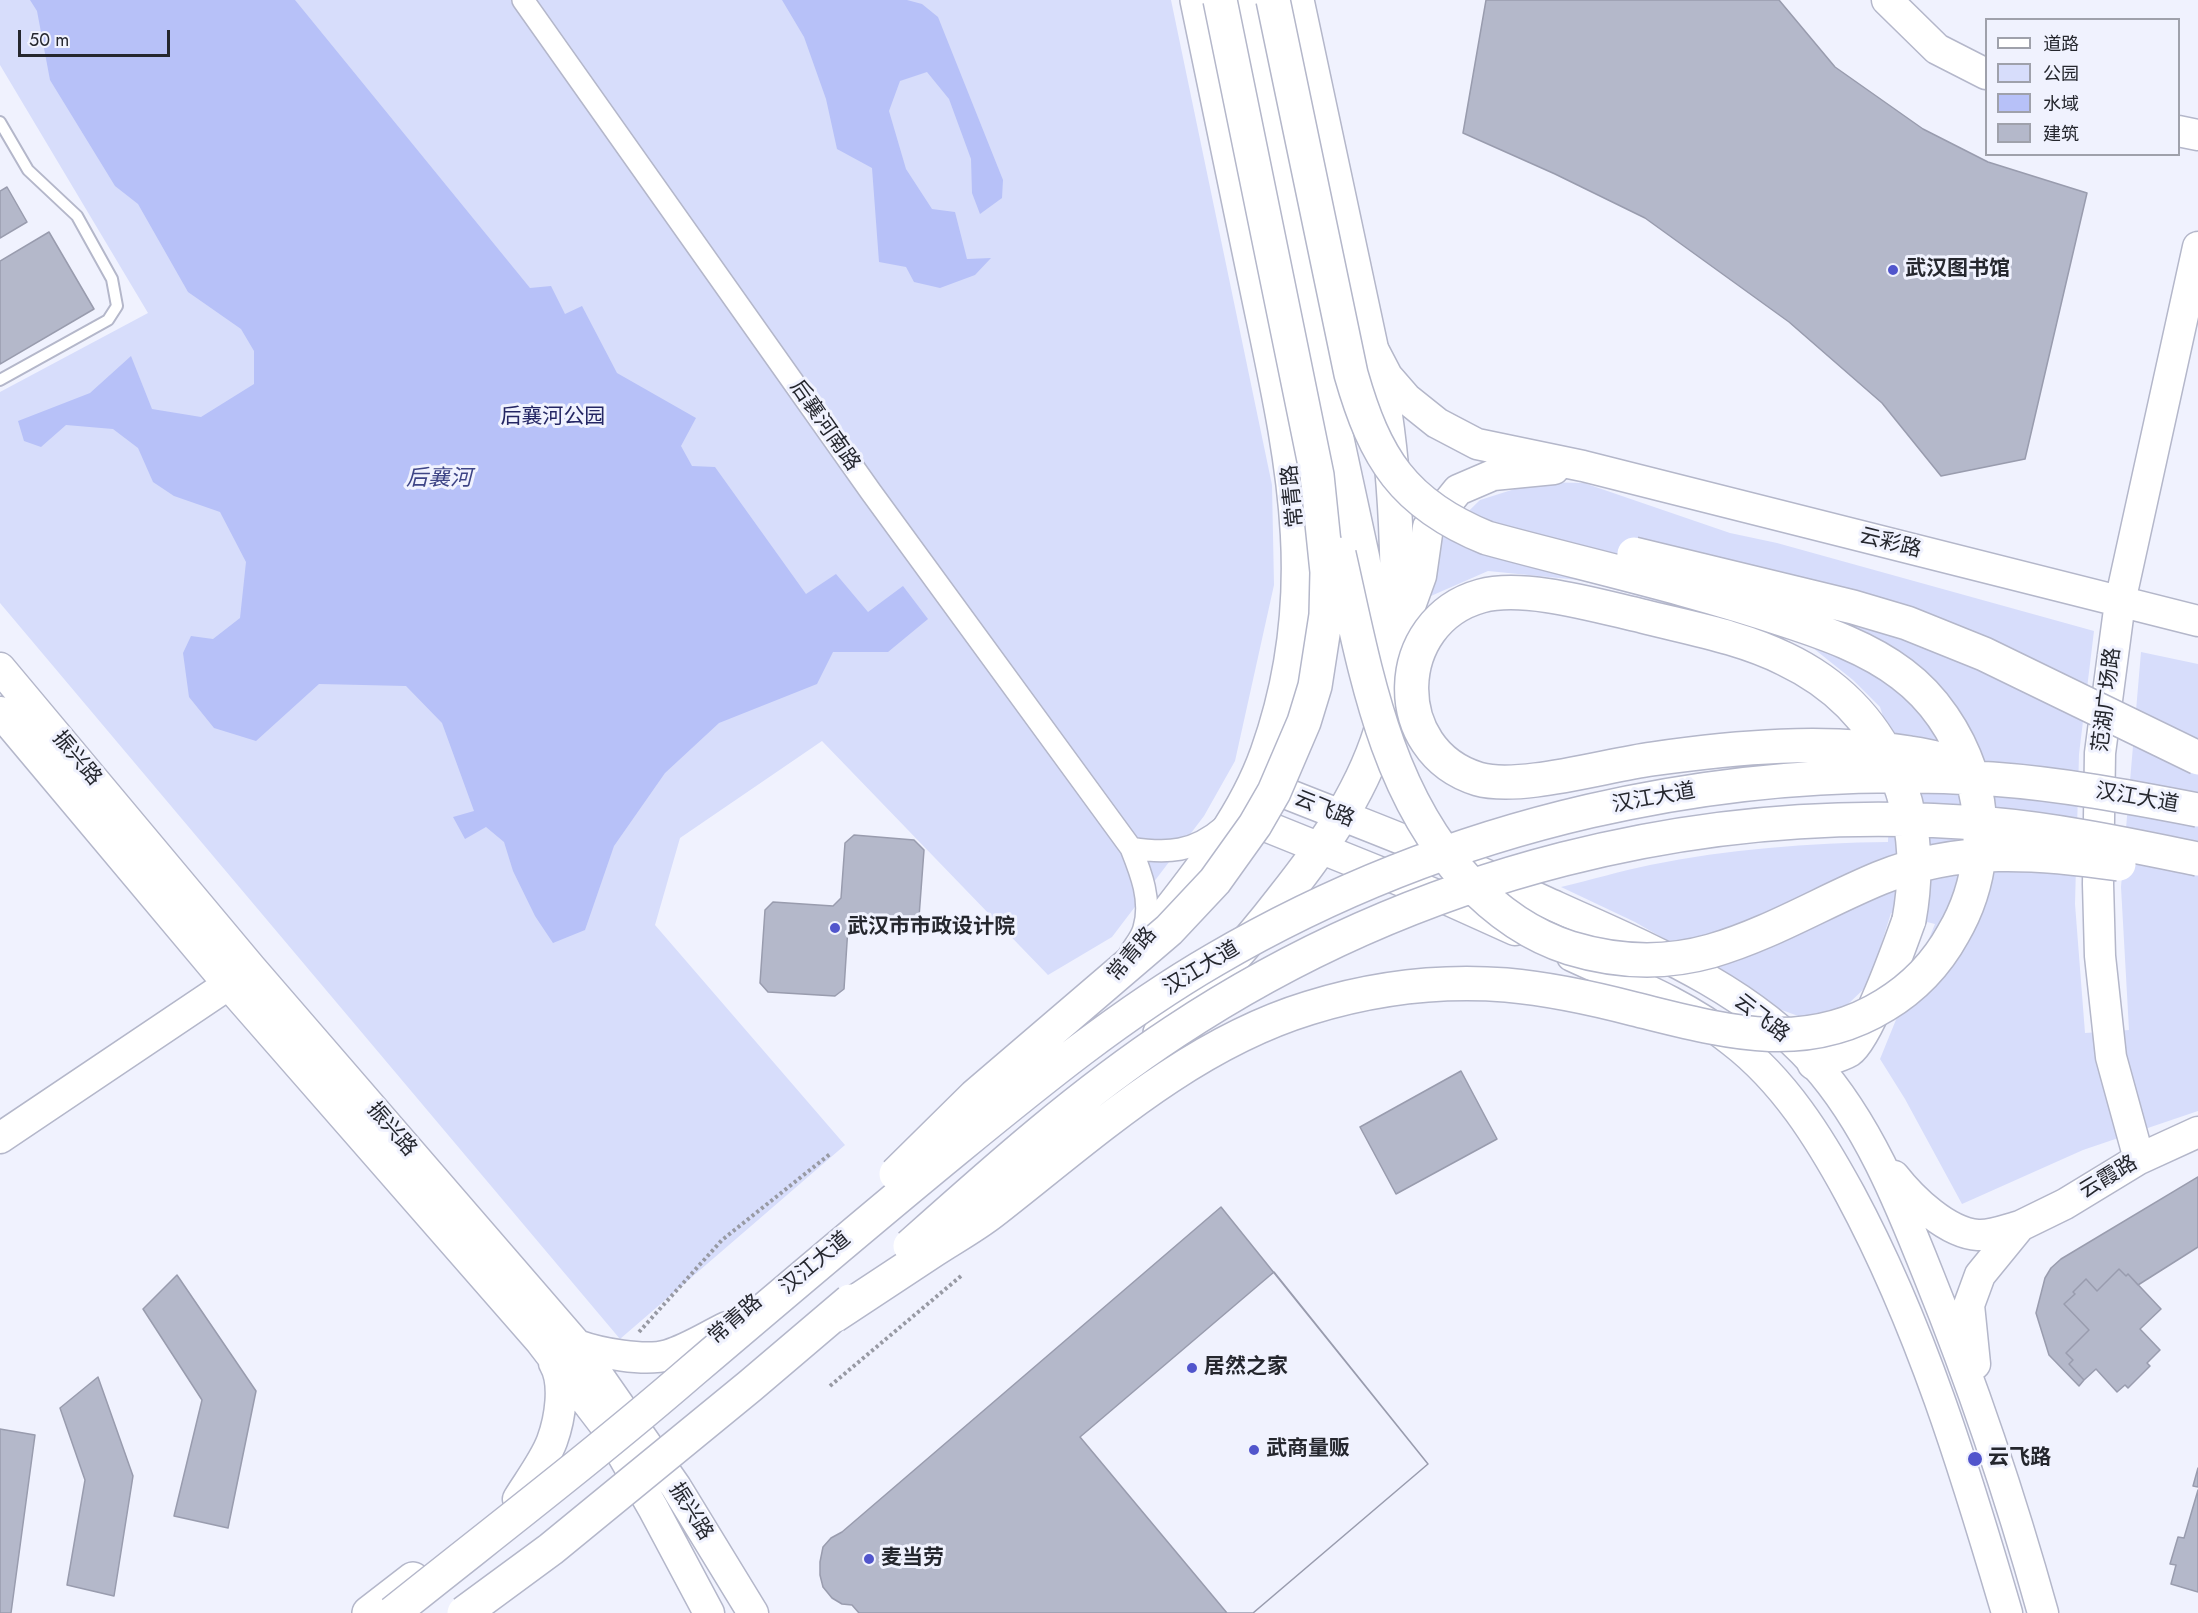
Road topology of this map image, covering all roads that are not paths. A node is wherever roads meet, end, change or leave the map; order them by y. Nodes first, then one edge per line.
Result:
1 (523, 0) edge
2 (1197, 0) edge
3 (1220, 0) edge
4 (1242, 0) edge
5 (1273, 0) edge
6 (1297, 0) edge
7 (1887, 0) edge
8 (1985, 74) edge
9 (0, 122) edge
10 (2180, 131) edge
11 (2198, 135) edge
12 (2198, 247) edge
13 (1368, 340) junction
14 (0, 380) edge
15 (1583, 466) junction
16 (1317, 475) junction
17 (1487, 538) junction
18 (2120, 602) junction
19 (2198, 621) edge
20 (1398, 640) junction
21 (0, 668) edge
22 (0, 712) edge
23 (1383, 721) junction
24 (2198, 758) edge
25 (1255, 781) junction
26 (2054, 785) junction
27 (2198, 810) edge
28 (1238, 814) junction
29 (1341, 817) junction
30 (1322, 847) junction
31 (1131, 848) junction
32 (2198, 859) edge
33 (2198, 875) edge
34 (240, 977) junction
35 (1092, 1004) junction
36 (1814, 1063) junction
37 (2198, 1131) edge
38 (0, 1138) edge
39 (1870, 1145) junction
40 (2139, 1159) junction
41 (2020, 1226) junction
42 (815, 1265) junction
43 (834, 1316) junction
44 (727, 1327) junction
45 (541, 1342) junction
46 (577, 1345) junction
47 (1980, 1409) junction
48 (616, 1421) junction
49 (652, 1478) junction
50 (518, 1499) junction
51 (369, 1613) edge
52 (393, 1613) edge
53 (464, 1613) edge
54 (482, 1613) edge
55 (709, 1613) edge
56 (753, 1613) edge
57 (2007, 1613) edge
58 (2043, 1613) edge

1 - 31 street, 后襄河南路
2 - 25 main road, 常青路
3 - 16 main road, bridge
4 - 23 main road
5 - 17 main road, bridge
6 - 13 main road
7 - 8 street
9 - 14 lane
10 - 11 street
12 - 18 street, 范湖广场路
13 - 15 street, 云彩路
13 - 20 main road
15 - 18 street, 云彩路
15 - 20 street
16 - 33 main road, bridge
16 - 42 main road, bridge
17 - 24 main road, bridge
17 - 43 main road, bridge
18 - 19 street, 云彩路
18 - 40 street, 范湖广场路
20 - 23 main road
21 - 34 street, 振兴路
22 - 34 street, 振兴路
23 - 29 main road
25 - 28 main road, 常青路
25 - 29 street, 云飞路
26 - 27 main road, 汉江大道, bridge
26 - 36 main road, bridge
26 - 42 main road, 汉江大道, bridge
28 - 30 street, 云飞路
28 - 31 street
28 - 35 main road, 常青路
29 - 30 main road
29 - 36 street, 云飞路
30 - 49 main road
30 - 57 street, 云飞路
31 - 35 street, 后襄河南路
32 - 43 main road, 汉江大道, bridge
34 - 38 street
34 - 45 street, 振兴路
34 - 46 street, 振兴路
35 - 44 main road, 常青路
36 - 39 street, 云飞路
37 - 40 street, 云霞路
39 - 41 street
39 - 47 street, 云飞路
40 - 41 street, 云霞路
41 - 47 street
42 - 52 main road, 汉江大道, bridge
43 - 53 main road, 汉江大道, bridge
44 - 46 street
44 - 48 main road, 常青路
45 - 48 street, 振兴路
45 - 50 street, 振兴路
46 - 48 street, 振兴路
47 - 58 street, 云飞路
48 - 49 street, 振兴路
48 - 50 main road, 常青路
49 - 54 main road
49 - 55 street, 振兴路
49 - 56 street, 振兴路
50 - 51 main road, 常青路

